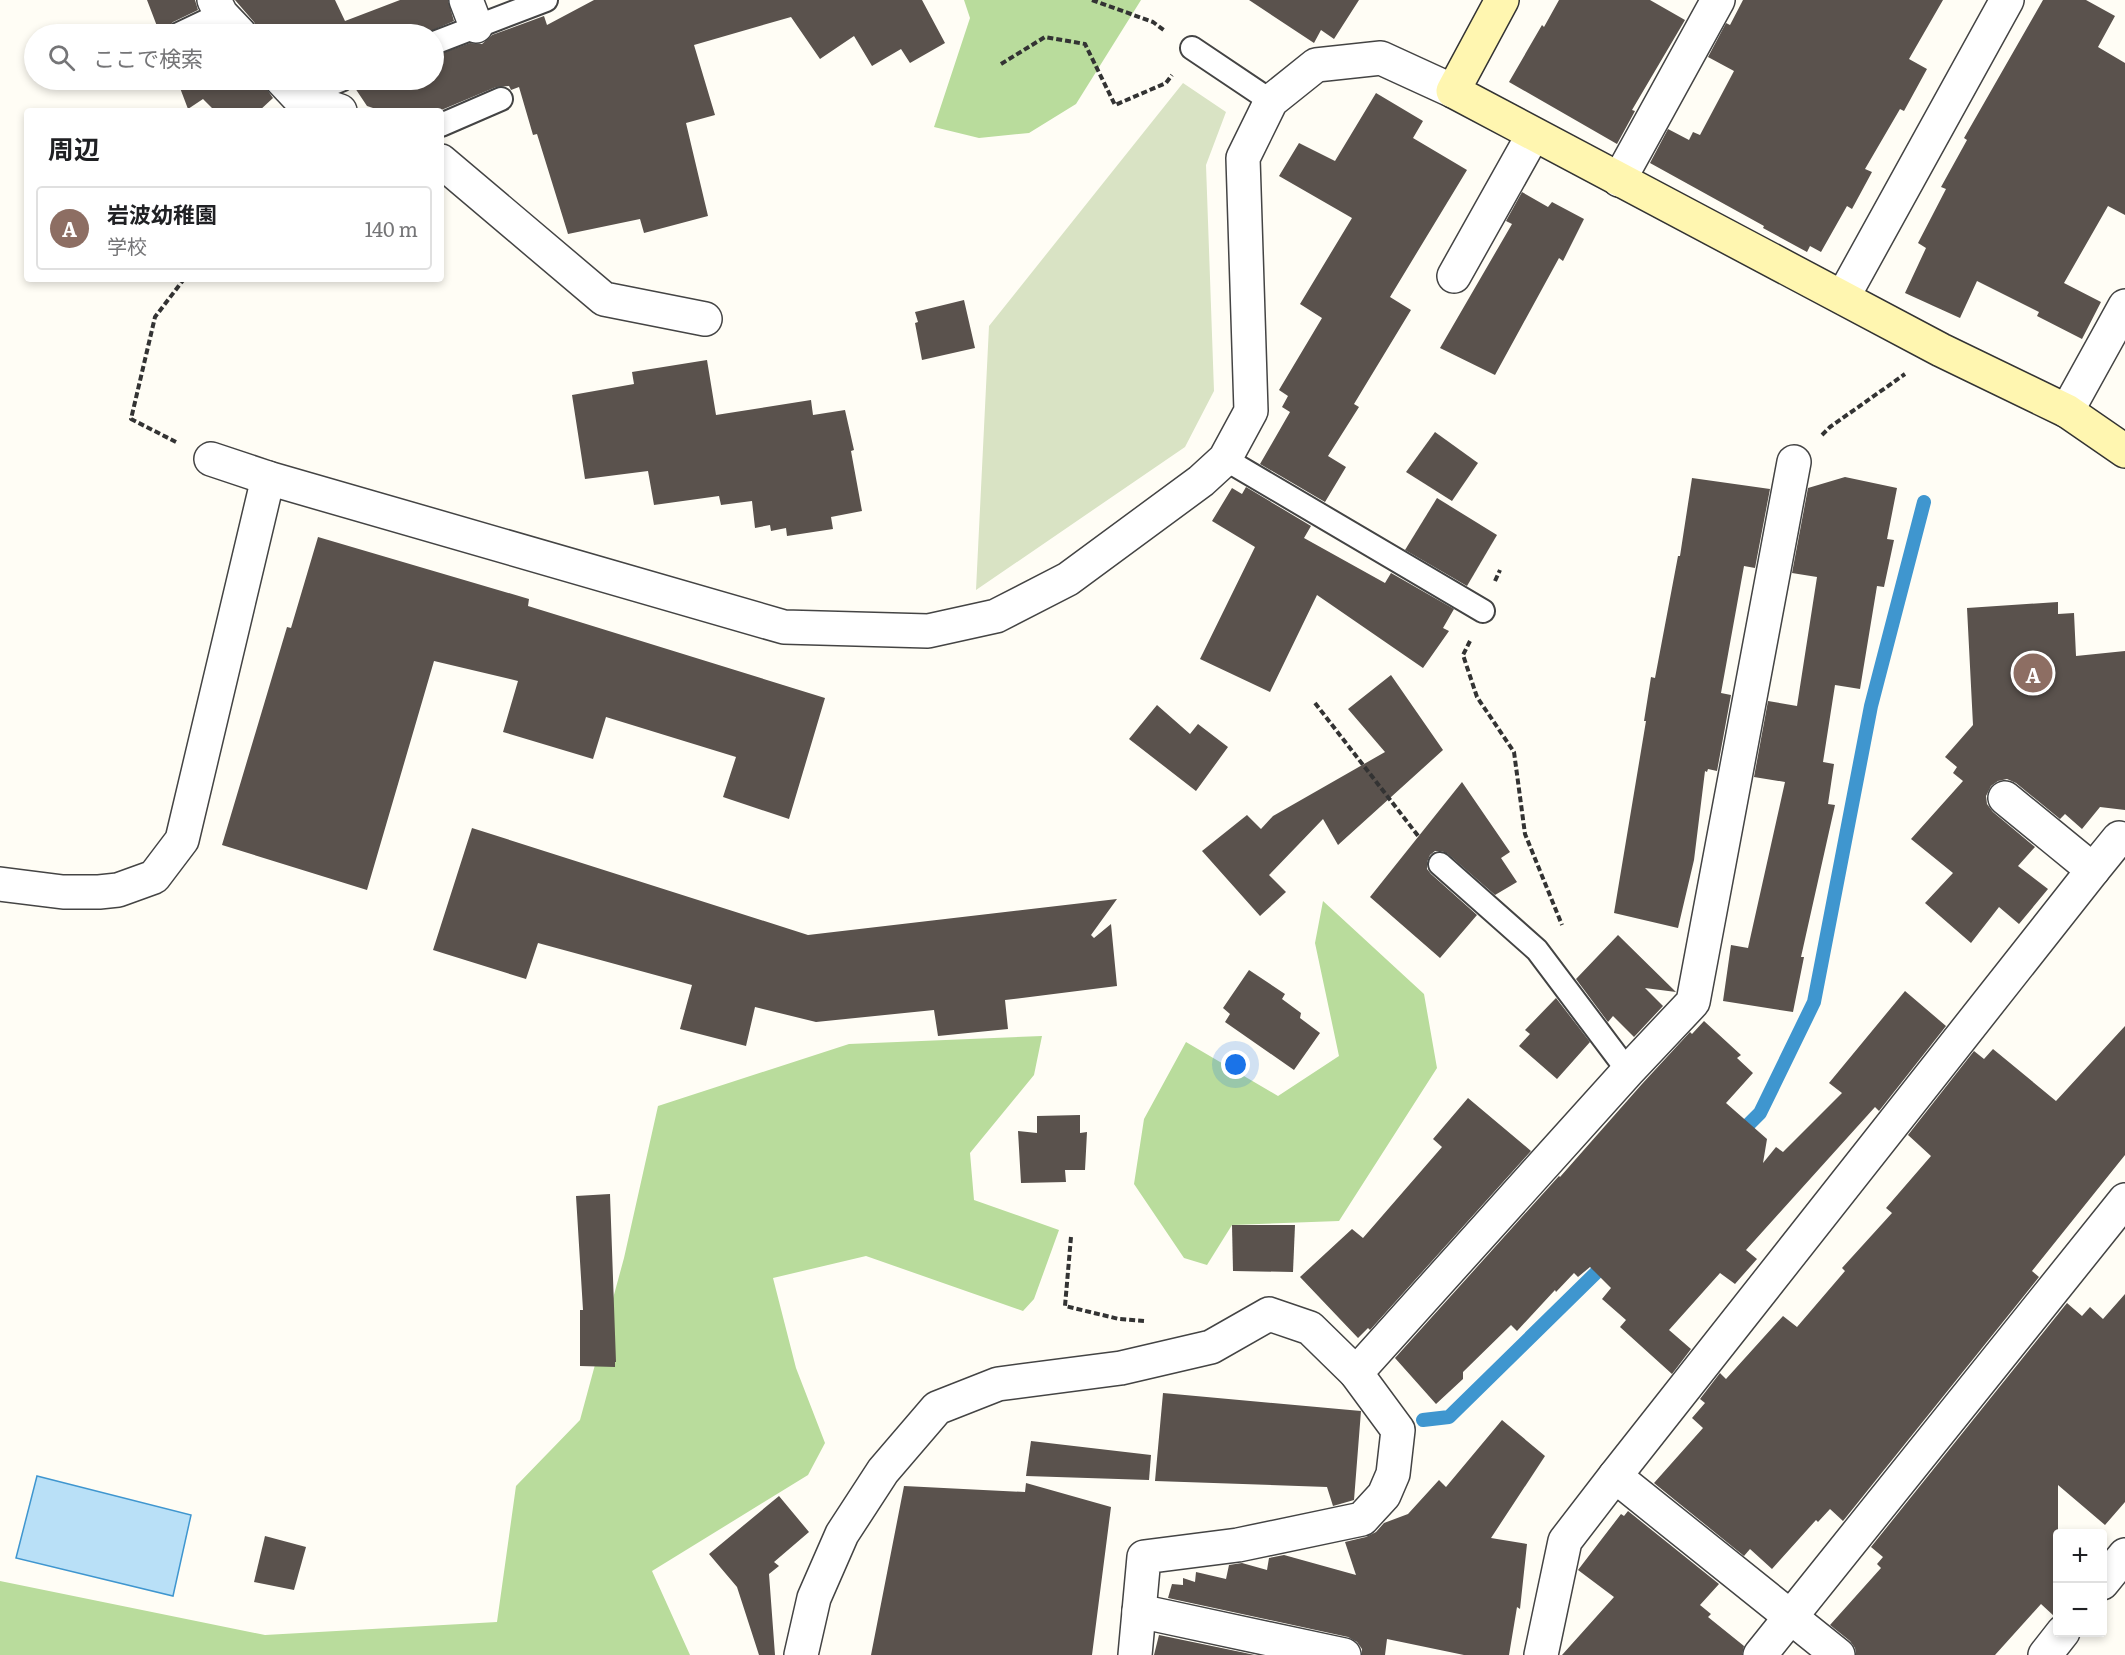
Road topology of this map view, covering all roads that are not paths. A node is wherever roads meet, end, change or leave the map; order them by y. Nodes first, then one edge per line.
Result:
1 (546, 0) edge
2 (1502, 0) edge
3 (1718, 0) edge
4 (2007, 0) edge
5 (471, 13) edge
6 (225, 16) edge
7 (205, 24) edge
8 (444, 35) edge
9 (1192, 48) road end
10 (294, 90) edge
11 (1453, 91) junction
12 (501, 99) dead end
13 (1271, 101) junction
14 (333, 108) edge
15 (444, 124) edge
16 (1533, 135) junction
17 (444, 164) edge
18 (1619, 180) junction
19 (1454, 276) dead end
20 (1843, 297) junction
21 (2125, 306) edge
22 (705, 319) dead end
23 (2067, 411) junction
24 (2125, 451) edge
25 (211, 459) road end
26 (1224, 459) junction
27 (1794, 462) road end
28 (268, 478) junction
29 (1482, 611) road end
30 (2005, 798) dead end
31 (2125, 840) edge
32 (1440, 864) road end
33 (2093, 870) junction
34 (0, 884) edge
35 (1628, 1071) junction
36 (2125, 1200) edge
37 (1356, 1373) junction
38 (1615, 1476) junction
39 (2125, 1556) edge
40 (2107, 1578) edge
41 (1138, 1611) junction
42 (1791, 1616) junction
43 (2059, 1637) edge
44 (801, 1655) edge
45 (1135, 1655) edge
46 (1344, 1655) edge
47 (1541, 1655) edge
48 (1760, 1655) edge
49 (1838, 1655) edge
50 (2045, 1655) edge

1 - 5 lane
2 - 11 street
3 - 18 street
4 - 20 street
5 - 8 lane
6 - 7 lane
9 - 13 lane
10 - 14 street
11 - 13 street
11 - 16 street
12 - 15 lane
13 - 26 street
16 - 18 street
16 - 19 street
17 - 22 street
18 - 20 street
20 - 23 street
21 - 23 street
23 - 24 street
25 - 28 street
26 - 28 street
26 - 29 lane
27 - 35 street
28 - 34 street
30 - 33 street
31 - 33 street
32 - 35 lane
33 - 38 street
35 - 37 street
36 - 42 street
37 - 41 street
37 - 44 street
38 - 42 street
38 - 47 street
39 - 40 street
41 - 45 street
41 - 46 street
42 - 48 street
42 - 49 street
43 - 50 street

